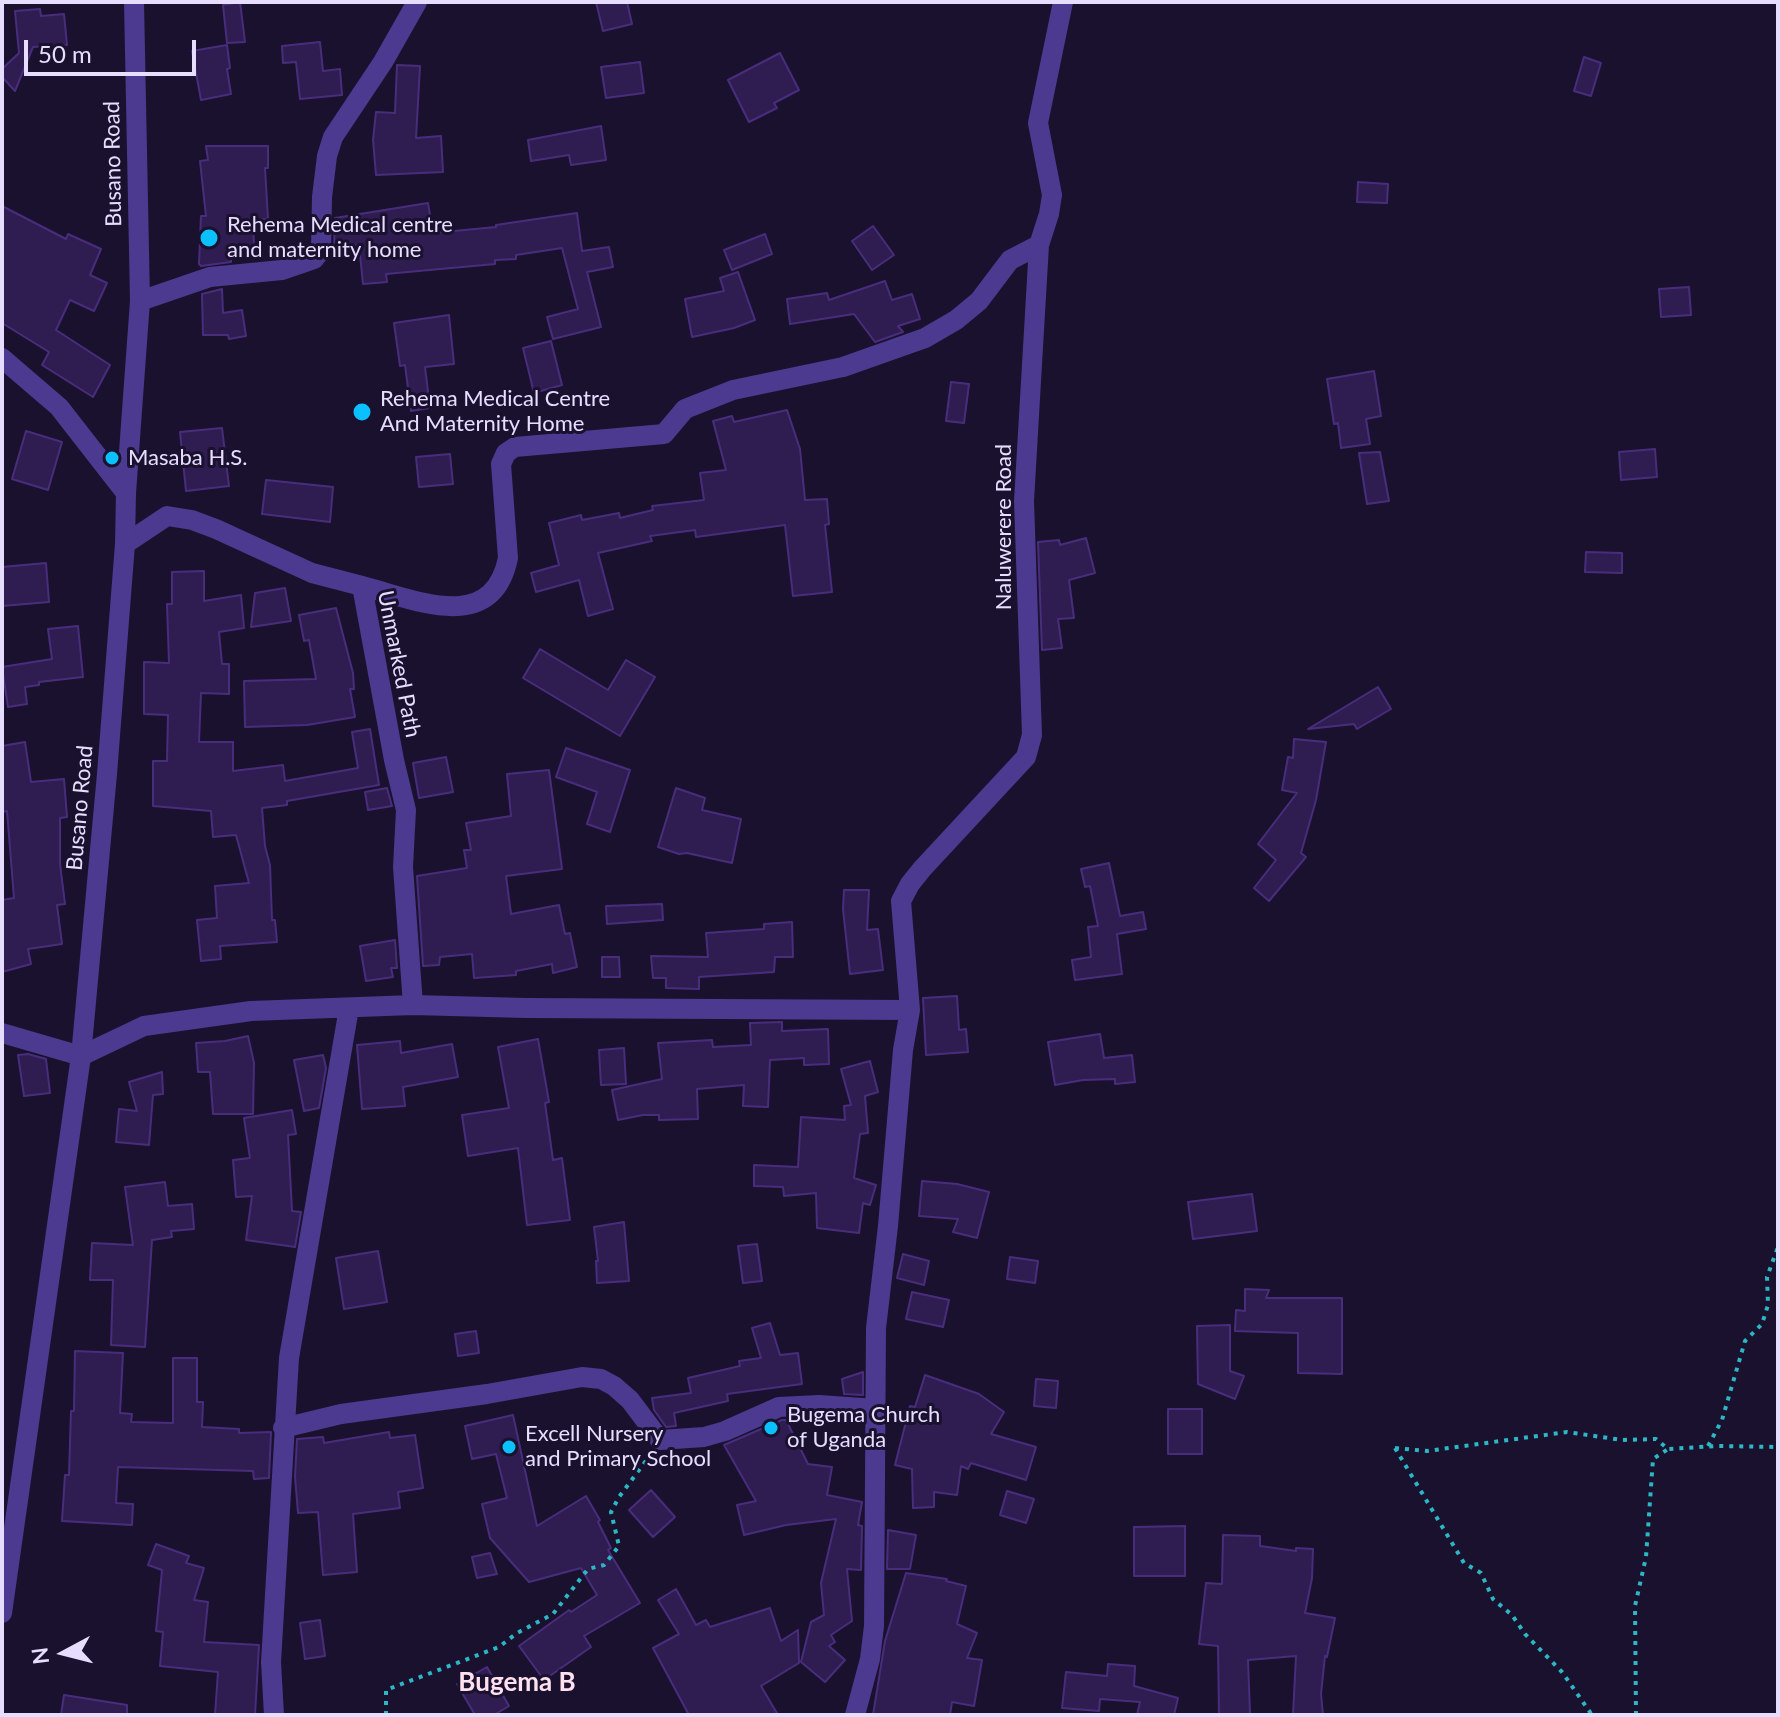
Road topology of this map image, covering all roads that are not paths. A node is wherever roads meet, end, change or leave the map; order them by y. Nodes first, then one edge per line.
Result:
1 (134, 2) edge
2 (417, 2) edge
3 (1063, 2) edge
4 (1039, 245) junction
5 (140, 301) junction
6 (2, 358) edge
7 (126, 493) junction
8 (125, 544) junction
9 (362, 586) junction
10 (413, 1005) junction
11 (349, 1008) junction
12 (910, 1010) junction
13 (2, 1033) edge
14 (81, 1056) junction
15 (876, 1409) junction
16 (283, 1428) junction
17 (2, 1613) edge
18 (274, 1715) edge
19 (855, 1715) edge

1 - 5 street, Busano Road
2 - 5 street
3 - 4 street, Naluwerere Road
4 - 9 street
4 - 12 street, Naluwerere Road
5 - 7 street, Busano Road
6 - 7 street
7 - 8 street, Busano Road
8 - 9 street, Unmarked Path
8 - 14 street, Busano Road
9 - 10 street, Unmarked Path
10 - 11 street
10 - 12 street
11 - 14 street
11 - 16 street
12 - 15 street, Naluwerere Road
13 - 14 street
14 - 17 street, Busano Road
15 - 16 street
15 - 19 street, Naluwerere Road
16 - 18 street

